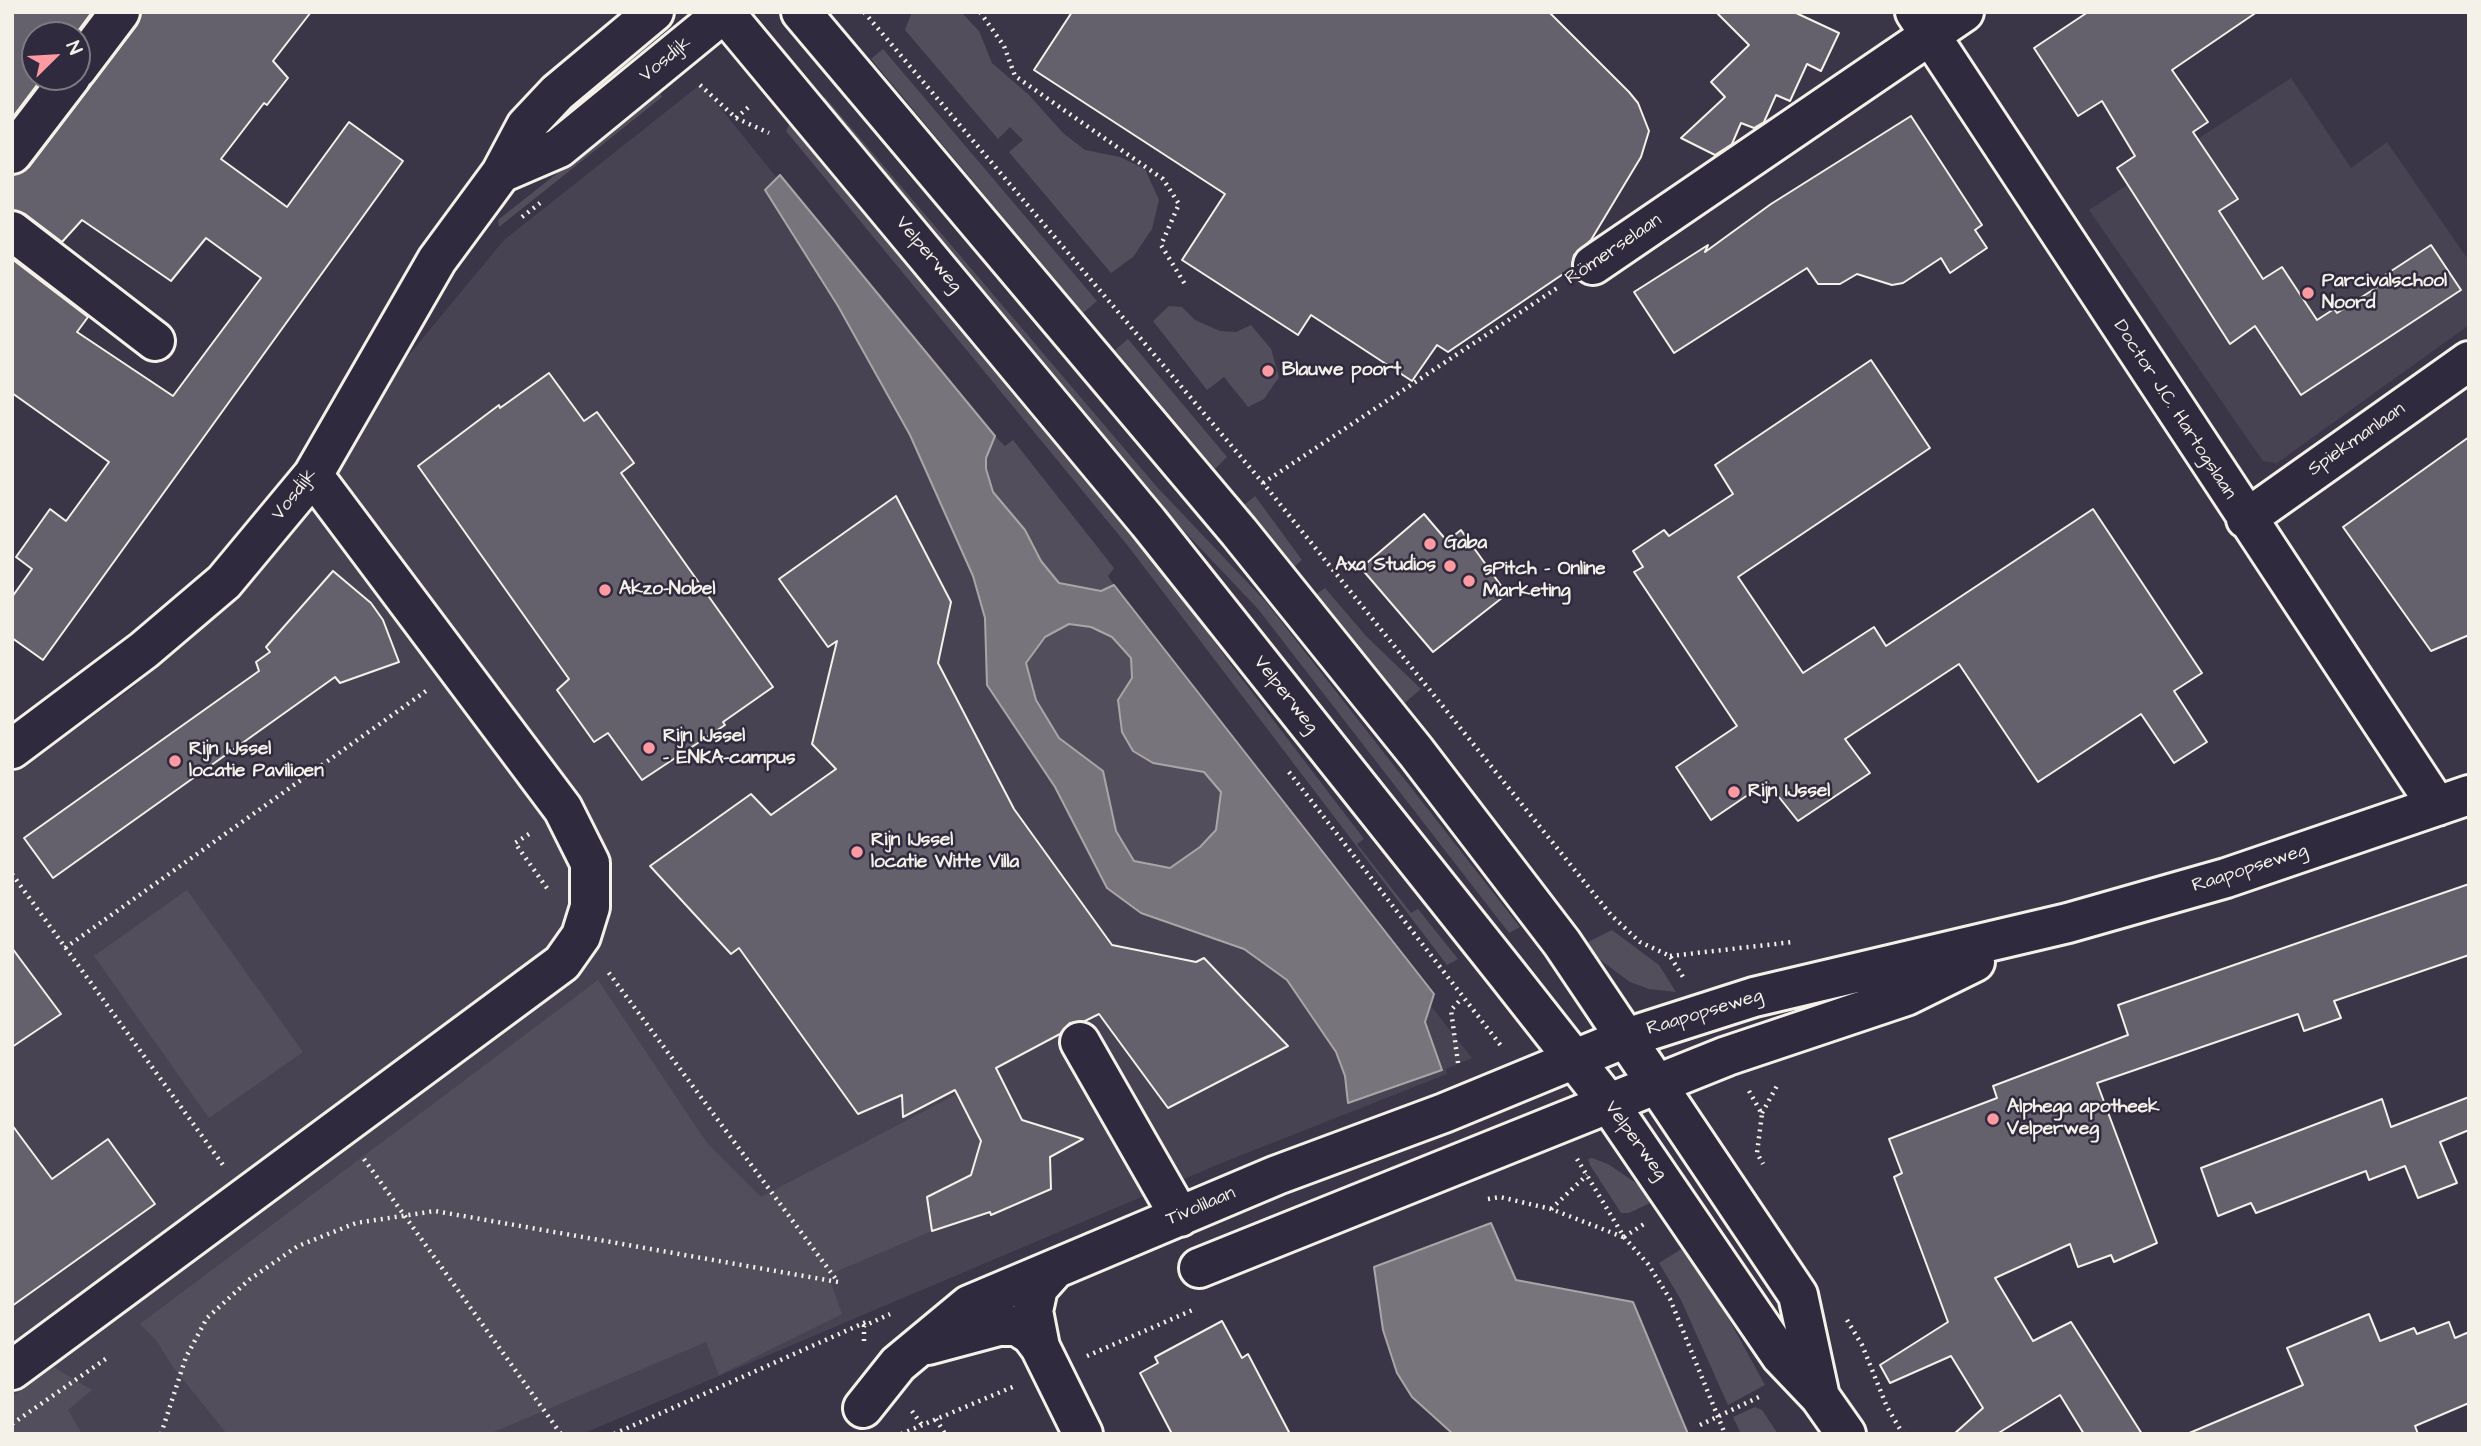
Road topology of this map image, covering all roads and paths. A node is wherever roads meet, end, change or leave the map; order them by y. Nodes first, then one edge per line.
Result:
1 (120, 12) edge
2 (654, 12) edge
3 (725, 12) edge
4 (801, 12) edge
5 (864, 12) edge
6 (980, 12) edge
7 (1964, 12) edge
8 (1922, 24) edge
9 (91, 50) edge
10 (674, 54) junction
11 (60, 91) edge
12 (774, 137) dead end
13 (12, 154) edge
14 (500, 173) junction
15 (12, 230) edge
16 (1593, 265) joint
17 (1186, 286) dead end
18 (155, 341) dead end
19 (2469, 361) edge
20 (313, 475) junction
21 (1263, 483) junction
22 (2246, 519) junction
23 (458, 668) junction
24 (12, 749) edge
25 (1284, 765) dead end
26 (2453, 801) edge
27 (563, 809) junction
28 (12, 874) edge
29 (1611, 915) dead end
30 (2029, 934) junction
31 (581, 936) junction
32 (65, 948) junction
33 (1461, 999) dead end
34 (1626, 1038) junction
35 (1080, 1042) dead end
36 (1573, 1058) junction
37 (1658, 1085) junction
38 (1610, 1105) junction
39 (340, 1128) junction
40 (1587, 1175) dead end
41 (246, 1198) junction
42 (1483, 1201) dead end
43 (1551, 1209) junction
44 (408, 1216) junction
45 (1180, 1217) junction
46 (1199, 1268) dead end
47 (1055, 1269) junction
48 (1198, 1308) dead end
49 (867, 1322) dead end
50 (916, 1347) junction
51 (107, 1358) dead end
52 (1045, 1359) junction
53 (12, 1370) edge
54 (1761, 1396) dead end
55 (1820, 1397) junction
56 (863, 1408) dead end
57 (1718, 1417) junction
58 (936, 1419) junction
59 (12, 1424) edge
60 (1700, 1426) dead end
61 (160, 1434) edge
62 (561, 1434) edge
63 (614, 1434) edge
64 (901, 1434) edge
65 (945, 1434) edge
66 (1083, 1434) edge
67 (1725, 1434) edge
68 (1846, 1434) edge

1 - 9 street
2 - 14 street, Vosdijk
3 - 10 street, Vosdijk
3 - 36 street, Velperweg
4 - 34 street, Velperweg
5 - 21 path
6 - 17 path
7 - 8 street, Römerselaan
8 - 16 street, Römerselaan
8 - 22 street, Doctor J.C. Hartogslaan
10 - 12 path
10 - 14 street, Vosdijk
11 - 13 street
14 - 20 street, Vosdijk
15 - 18 street
16 - 21 path, Römerselaan
19 - 22 street, Spiekmanlaan
20 - 23 street
20 - 24 street, Vosdijk
21 - 29 path
22 - 26 street, Doctor J.C. Hartogslaan
23 - 27 street
23 - 32 path
25 - 33 path
26 - 30 street, Raapopseweg
27 - 31 street
27 - 31 path
28 - 32 path
30 - 34 street, Raapopseweg
30 - 37 street, Raapopseweg
31 - 39 street
31 - 44 path
32 - 41 path
34 - 36 street, Raapopseweg
34 - 37 street, Velperweg
35 - 45 street
36 - 38 street, Velperweg
36 - 45 street, Tivolilaan
37 - 38 street, Raapopseweg
37 - 55 street, Velperweg
38 - 46 street
38 - 55 street, Velperweg
39 - 41 street
39 - 44 path
40 - 43 path
41 - 53 street
42 - 43 path
43 - 57 path
44 - 61 path
44 - 62 path
45 - 47 street, Tivolilaan
47 - 50 street, Tivolilaan
47 - 52 street
48 - 52 path
49 - 63 path
50 - 52 street
50 - 56 street, Tivolilaan
51 - 59 path
52 - 58 path
52 - 66 street
54 - 57 path
55 - 68 street, Velperweg
57 - 60 path
57 - 67 path
58 - 64 path
58 - 65 path

